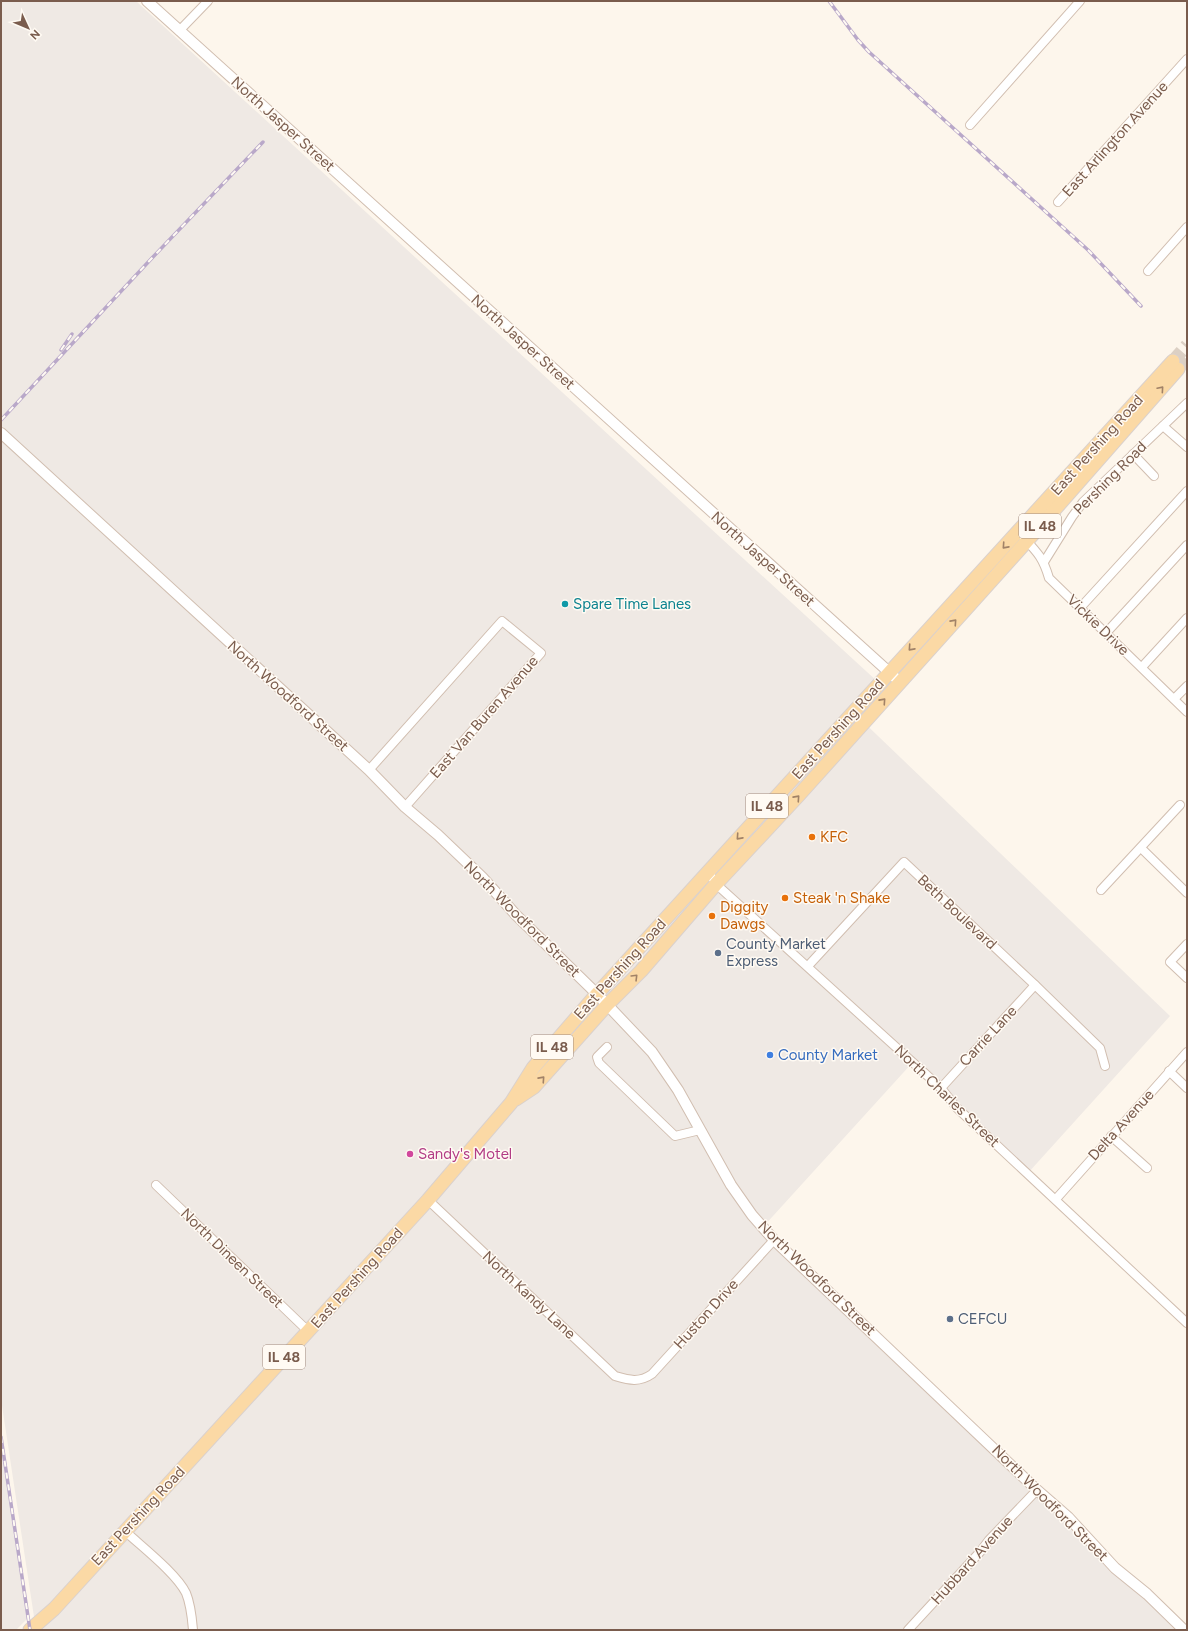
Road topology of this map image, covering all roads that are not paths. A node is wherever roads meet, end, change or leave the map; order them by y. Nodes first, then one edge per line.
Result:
1 (147, 1) edge
2 (208, 1) edge
3 (1080, 1) edge
4 (179, 31) junction
5 (1187, 59) edge
6 (970, 125) dead end
7 (1058, 202) dead end
8 (1187, 227) edge
9 (1148, 271) dead end
10 (1175, 365) tunnel mouth
11 (1187, 403) edge
12 (1163, 426) junction
13 (1, 433) edge
14 (1187, 447) edge
15 (1133, 454) junction
16 (1154, 476) dead end
17 (1187, 491) edge
18 (1022, 536) junction
19 (1187, 545) edge
20 (1044, 562) junction
21 (1080, 608) junction
22 (1187, 618) edge
23 (1106, 633) junction
24 (1142, 667) junction
25 (889, 673) junction
26 (900, 682) junction
27 (1187, 686) edge
28 (1174, 700) junction
29 (1187, 712) edge
30 (369, 770) junction
31 (1180, 805) dead end
32 (405, 807) junction
33 (1141, 848) junction
34 (708, 870) junction
35 (716, 884) junction
36 (1101, 890) dead end
37 (1187, 893) edge
38 (1187, 944) edge
39 (808, 966) junction
40 (1187, 978) edge
41 (1035, 985) junction
42 (597, 994) junction
43 (607, 1005) junction
44 (608, 1047) dead end
45 (1187, 1052) edge
46 (1105, 1066) dead end
47 (1169, 1071) junction
48 (941, 1088) junction
49 (1187, 1088) edge
50 (511, 1103) junction
51 (700, 1130) junction
52 (1111, 1136) junction
53 (1147, 1168) dead end
54 (156, 1185) dead end
55 (1056, 1199) junction
56 (428, 1200) junction
57 (774, 1240) junction
58 (1187, 1323) edge
59 (308, 1331) junction
60 (634, 1381) joint
61 (1037, 1490) junction
62 (125, 1531) junction
63 (54, 1609) junction
64 (30, 1630) edge
65 (44, 1630) edge
66 (193, 1630) edge
67 (908, 1630) edge
68 (1184, 1630) edge

1 - 4 street, North Jasper Street
2 - 4 street
3 - 6 street
4 - 25 street, North Jasper Street
5 - 7 street, East Arlington Avenue
8 - 9 street
10 - 18 main road, East Pershing Road / IL 48
11 - 12 street, Pershing Road
12 - 14 street
12 - 15 street, Pershing Road
13 - 30 street, North Woodford Street
15 - 16 street
15 - 20 street, Pershing Road
17 - 21 street
18 - 20 street, Vickie Drive
18 -> 25 main road, East Pershing Road / IL 48
26 -> 18 main road, East Pershing Road / IL 48
19 - 23 street
20 - 21 street, Vickie Drive
21 - 23 street, Vickie Drive
22 - 24 street
23 - 24 street, Vickie Drive
24 - 28 street, Vickie Drive
25 - 26 street, North Jasper Street
25 -> 34 main road, East Pershing Road / IL 48
35 -> 26 main road, East Pershing Road / IL 48
27 - 28 street
28 - 29 street, Vickie Drive
30 - 32 street, North Woodford Street
30 - 32 street, East Van Buren Avenue
31 - 33 street
32 - 42 street, North Woodford Street
33 - 36 street
33 - 37 street
34 - 35 street, North Charles Street
34 - 42 main road, East Pershing Road / IL 48
35 - 39 street, North Charles Street
43 -> 35 main road, East Pershing Road / IL 48
38 - 40 street
39 - 41 street, Beth Boulevard
39 - 48 street, North Charles Street
41 - 46 street, Beth Boulevard
41 - 48 street, Carrie Lane
42 - 43 street, North Woodford Street
42 - 50 main road, East Pershing Road / IL 48
50 -> 43 main road, East Pershing Road / IL 48
43 - 51 street, North Woodford Street
44 - 51 street
45 - 47 street, Delta Avenue
47 - 49 street
47 - 52 street, Delta Avenue
48 - 55 street, North Charles Street
50 - 56 main road, East Pershing Road / IL 48
51 - 57 street, North Woodford Street
52 - 53 street
52 - 55 street, Delta Avenue
54 - 59 street, North Dineen Street
55 - 58 street, North Charles Street
56 - 59 main road, East Pershing Road / IL 48
56 - 60 street, North Kandy Lane
57 - 60 street, Huston Drive
57 - 61 street, North Woodford Street
59 - 62 main road, East Pershing Road / IL 48
61 - 67 street, Hubbard Avenue
61 - 68 street, North Woodford Street
62 - 63 main road, East Pershing Road / IL 48
62 - 66 street
63 - 64 main road, East Pershing Road / IL 48
63 - 65 main road, East Pershing Road / IL 48

